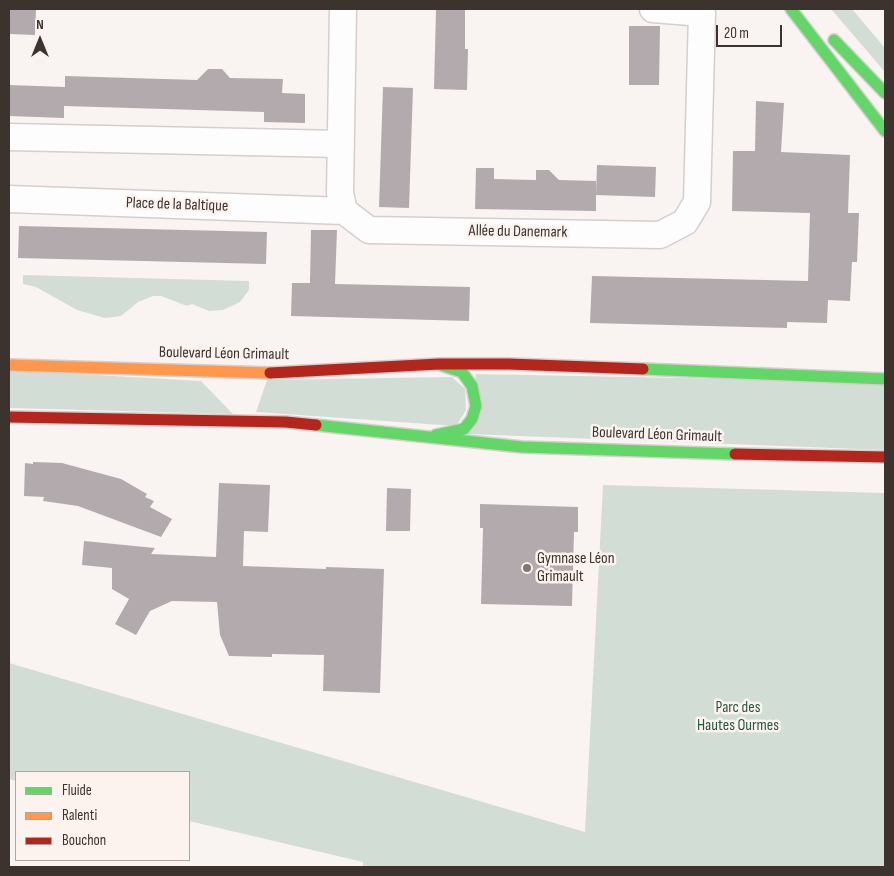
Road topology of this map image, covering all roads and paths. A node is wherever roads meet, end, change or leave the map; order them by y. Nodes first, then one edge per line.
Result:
1 (343, 9) edge
2 (653, 9) edge
3 (791, 9) edge
4 (700, 11) edge
5 (823, 28) dead end
6 (885, 93) edge
7 (885, 131) edge
8 (9, 137) edge
9 (341, 144) junction
10 (9, 199) edge
11 (344, 211) junction
12 (439, 364) junction
13 (9, 365) edge
14 (885, 379) edge
15 (9, 417) edge
16 (429, 436) junction
17 (885, 457) edge

1 - 9 street
2 - 4 street, Allée du Danemark
3 - 7 main road
4 - 11 street, Allée du Danemark
5 - 6 main road
8 - 9 street
9 - 11 street
10 - 11 street, Place de la Baltique
12 - 13 main road, Boulevard Léon Grimault
12 - 14 main road, Boulevard Léon Grimault
12 - 16 main road, Boulevard Léon Grimault
15 - 16 main road, Boulevard Léon Grimault
16 - 17 main road, Boulevard Léon Grimault

